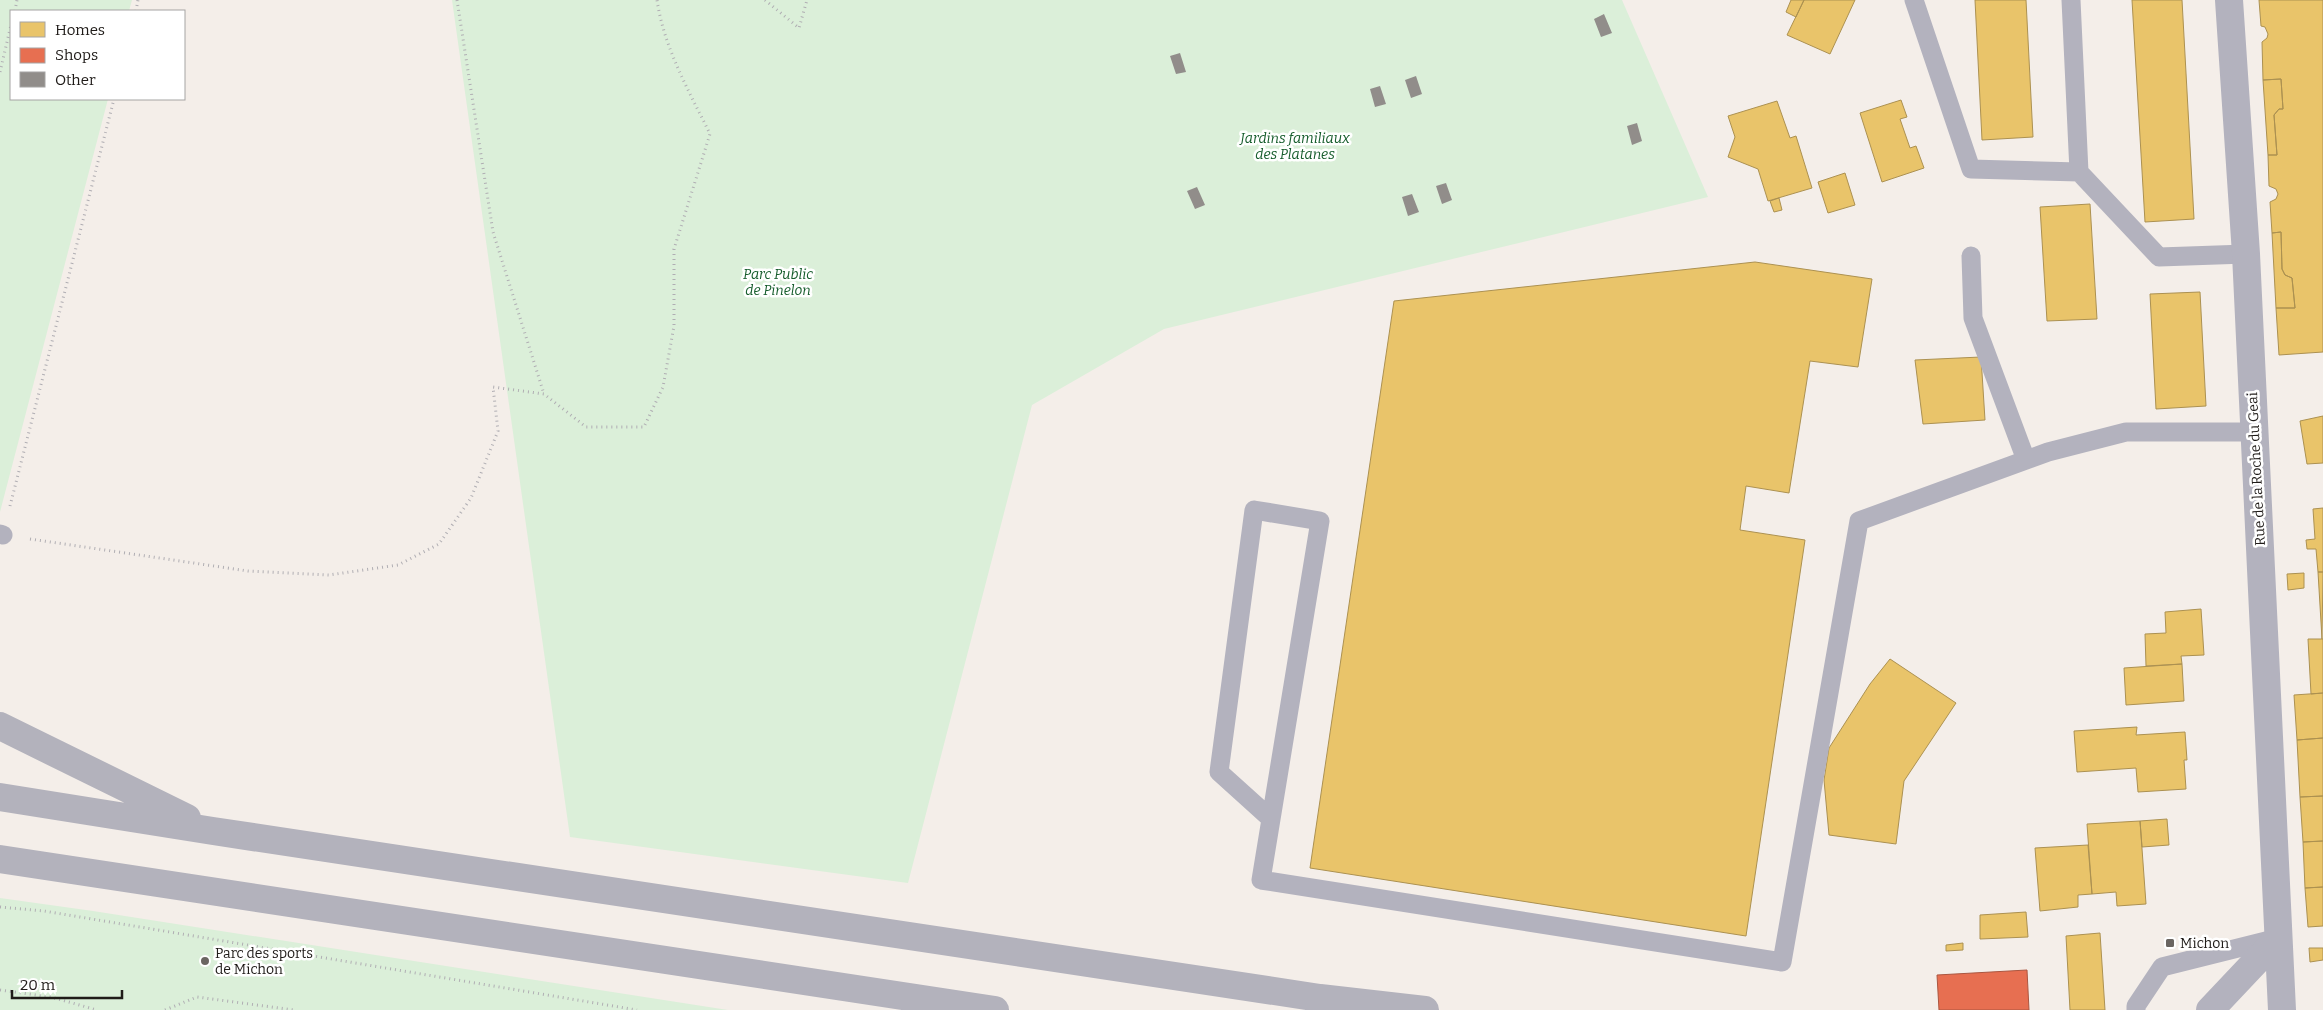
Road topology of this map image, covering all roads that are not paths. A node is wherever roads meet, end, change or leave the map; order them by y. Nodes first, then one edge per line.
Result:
1 (1914, 0) edge
2 (2071, 0) edge
3 (2229, 0) edge
4 (2079, 172) junction
5 (2246, 254) junction
6 (1971, 256) dead end
7 (2254, 432) junction
8 (2026, 460) junction
9 (0, 726) edge
10 (0, 797) edge
11 (1271, 819) junction
12 (213, 831) junction
13 (0, 859) edge
14 (2278, 938) junction
15 (1320, 998) junction
16 (996, 1010) edge
17 (1375, 1010) edge
18 (1424, 1010) edge
19 (2136, 1010) edge
20 (2210, 1010) edge
21 (2282, 1010) edge

1 - 4 lane
2 - 4 lane
3 - 5 street, Rue de la Roche du Geai
4 - 5 lane
5 - 7 street, Rue de la Roche du Geai
6 - 8 lane
7 - 8 lane
7 - 14 street, Rue de la Roche du Geai
8 - 11 lane
9 - 12 main road
10 - 12 main road
11 - 11 lane
12 - 15 main road
13 - 16 main road
14 - 19 lane
14 - 20 street
14 - 21 street, Rue de la Roche du Geai
15 - 17 main road
15 - 18 main road

